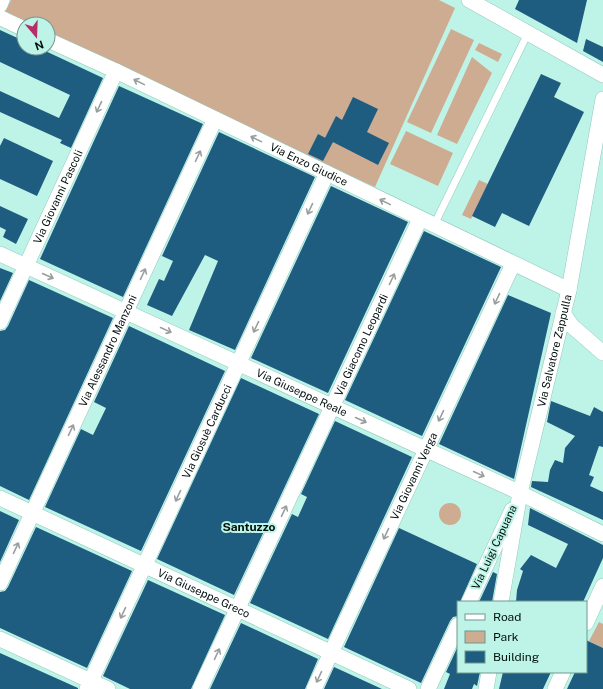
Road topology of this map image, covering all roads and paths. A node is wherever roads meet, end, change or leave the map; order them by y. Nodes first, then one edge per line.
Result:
1 (2, 0) edge
2 (469, 0) edge
3 (0, 6) edge
4 (0, 17) edge
5 (16, 25) edge
6 (528, 33) junction
7 (56, 44) edge
8 (116, 71) junction
9 (603, 75) edge
10 (603, 98) edge
11 (215, 119) junction
12 (327, 173) junction
13 (427, 222) junction
14 (0, 254) edge
15 (513, 264) junction
16 (26, 266) junction
17 (569, 290) junction
18 (126, 311) junction
19 (563, 313) junction
20 (0, 322) edge
21 (603, 353) edge
22 (239, 363) junction
23 (332, 407) junction
24 (426, 449) junction
25 (520, 493) junction
26 (0, 498) edge
27 (33, 513) junction
28 (603, 534) edge
29 (145, 565) junction
30 (0, 583) edge
31 (603, 586) edge
32 (469, 601) edge
33 (501, 601) edge
34 (237, 609) junction
35 (587, 621) edge
36 (457, 627) edge
37 (0, 639) edge
38 (331, 653) junction
39 (489, 673) edge
40 (563, 673) edge
41 (89, 685) edge
42 (108, 689) edge
43 (200, 689) edge
44 (314, 689) edge
45 (409, 689) edge
46 (428, 689) edge
47 (486, 689) edge
48 (555, 689) edge

1 - 3 street
2 - 6 street
4 - 5 street
6 - 9 street
6 - 13 lane
7 - 8 street, Via Enzo Giudice
11 -> 8 street, Via Enzo Giudice
8 -> 16 street, Via Giovanni Pascoli
10 - 17 street, Via Salvatore Zappulla
12 -> 11 street, Via Enzo Giudice
18 -> 11 street, Via Alessandro Manzoni
13 -> 12 street, Via Enzo Giudice
12 -> 22 street, Via Giosuè Carducci
13 - 15 street, Via Enzo Giudice
23 -> 13 street, Via Giacomo Leopardi
14 - 16 street, Via Giuseppe Reale
15 - 17 street, Via Enzo Giudice
15 -> 24 street, Via Giovanni Verga
16 -> 18 street, Via Giuseppe Reale
16 - 20 street, Via Giovanni Pascoli
17 - 19 street, Via Salvatore Zappulla
18 -> 22 street, Via Giuseppe Reale
27 -> 18 street, Via Alessandro Manzoni
19 - 21 street
19 - 25 street, Via Salvatore Zappulla
22 - 23 street, Via Giuseppe Reale
22 -> 29 street, Via Giosuè Carducci
23 -> 24 street, Via Giuseppe Reale
34 -> 23 street, Via Giacomo Leopardi
24 -> 25 street, Via Giuseppe Reale
24 -> 38 street, Via Giovanni Verga
25 - 28 street, Via Giuseppe Reale
25 - 32 street, Via Luigi Capuana
25 - 33 street, Via Salvatore Zappulla
26 - 27 street, Via Giuseppe Greco
27 - 29 street, Via Giuseppe Greco
30 -> 27 street, Via Alessandro Manzoni
29 - 34 street, Via Giuseppe Greco
29 -> 41 street, Via Giosuè Carducci
31 - 35 street
34 - 38 street, Via Giuseppe Greco
43 -> 34 street, Via Giacomo Leopardi
36 - 46 street
37 - 41 street
38 -> 44 street, Via Giovanni Verga
38 - 45 street, Via Giuseppe Greco
39 - 47 street
40 - 48 street
41 - 42 street

